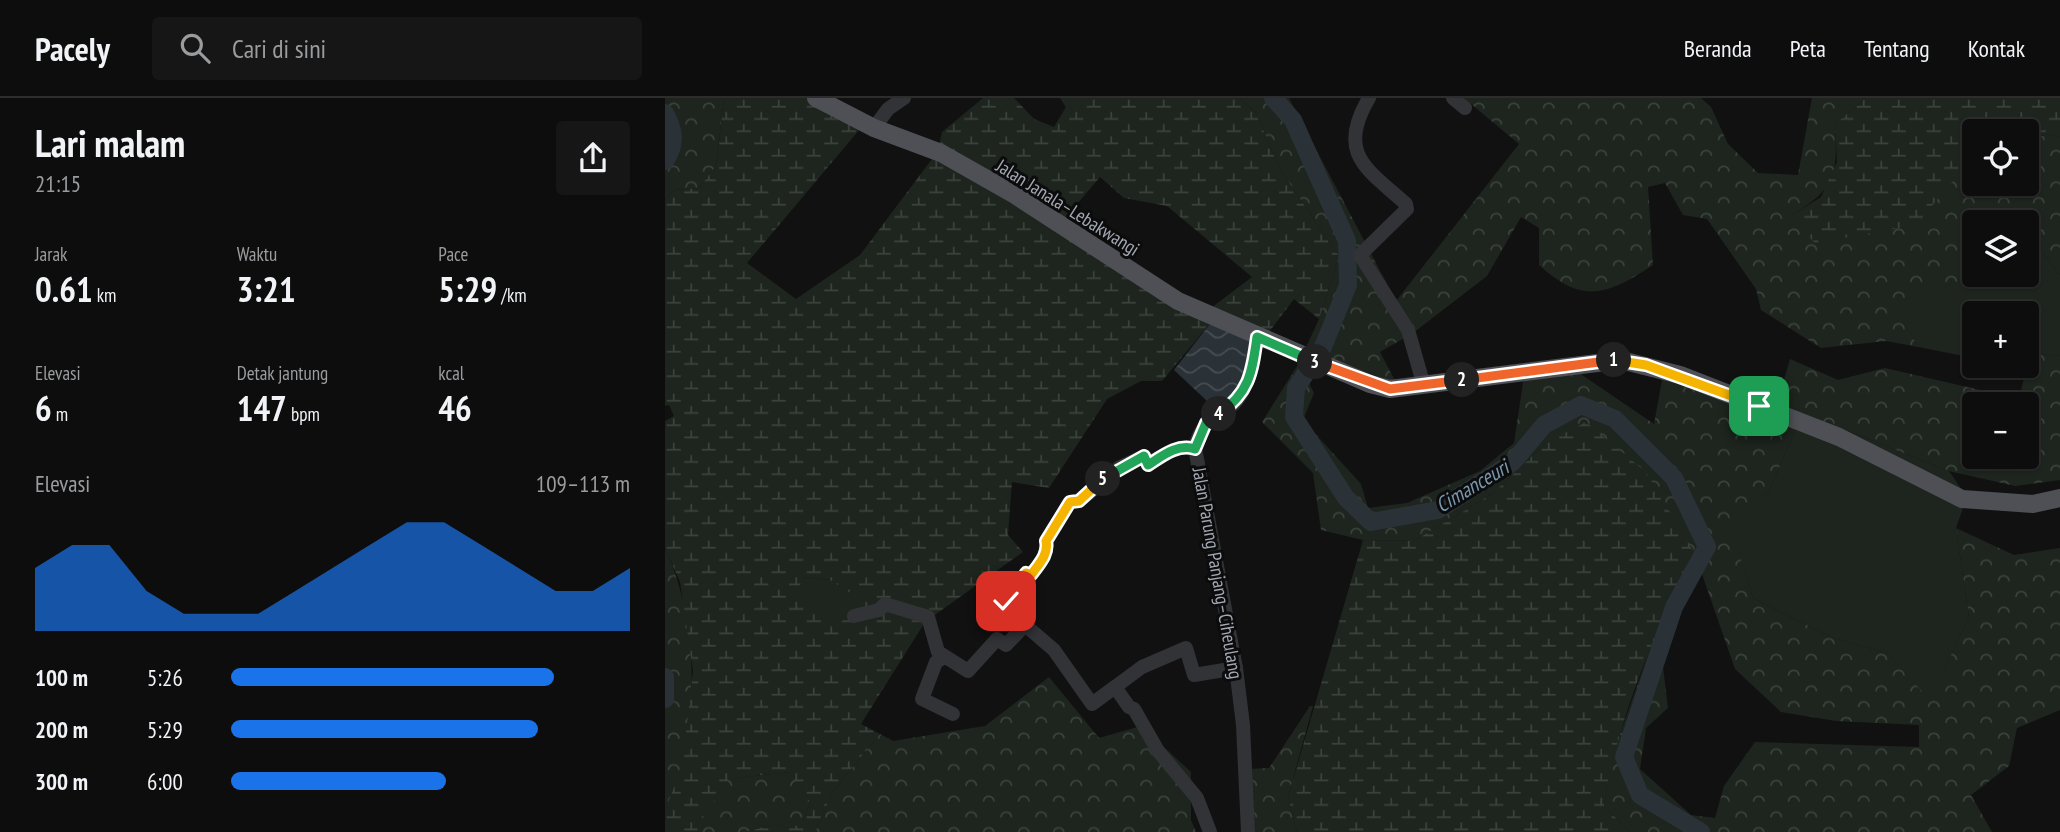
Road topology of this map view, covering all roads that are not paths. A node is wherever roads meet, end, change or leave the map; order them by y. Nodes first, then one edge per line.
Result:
1 (815, 98) edge
2 (904, 98) edge
3 (1369, 98) edge
4 (1453, 98) edge
5 (1465, 108) dead end
6 (873, 128) junction
7 (1257, 337) junction
8 (1424, 386) junction
9 (1195, 449) junction
10 (2060, 498) edge
11 (854, 615) dead end
12 (1025, 625) junction
13 (945, 657) junction
14 (1236, 668) junction
15 (1115, 687) junction
16 (953, 714) dead end
17 (1210, 832) edge
18 (1248, 832) edge

1 - 6 main road, Jalan Janala–Lebakwangi
2 - 6 street
3 - 8 street
4 - 5 street
6 - 7 main road, Jalan Janala–Lebakwangi
7 - 8 main road, Jalan Janala–Lebakwangi
7 - 9 street, Jalan Parung Panjang–Ciheulang
8 - 10 main road
9 - 12 street
9 - 14 street, Jalan Parung Panjang–Ciheulang
11 - 13 street
12 - 13 street
12 - 15 street
13 - 16 street
14 - 15 street
14 - 18 street, Jalan Parung Panjang–Ciheulang
15 - 17 street

